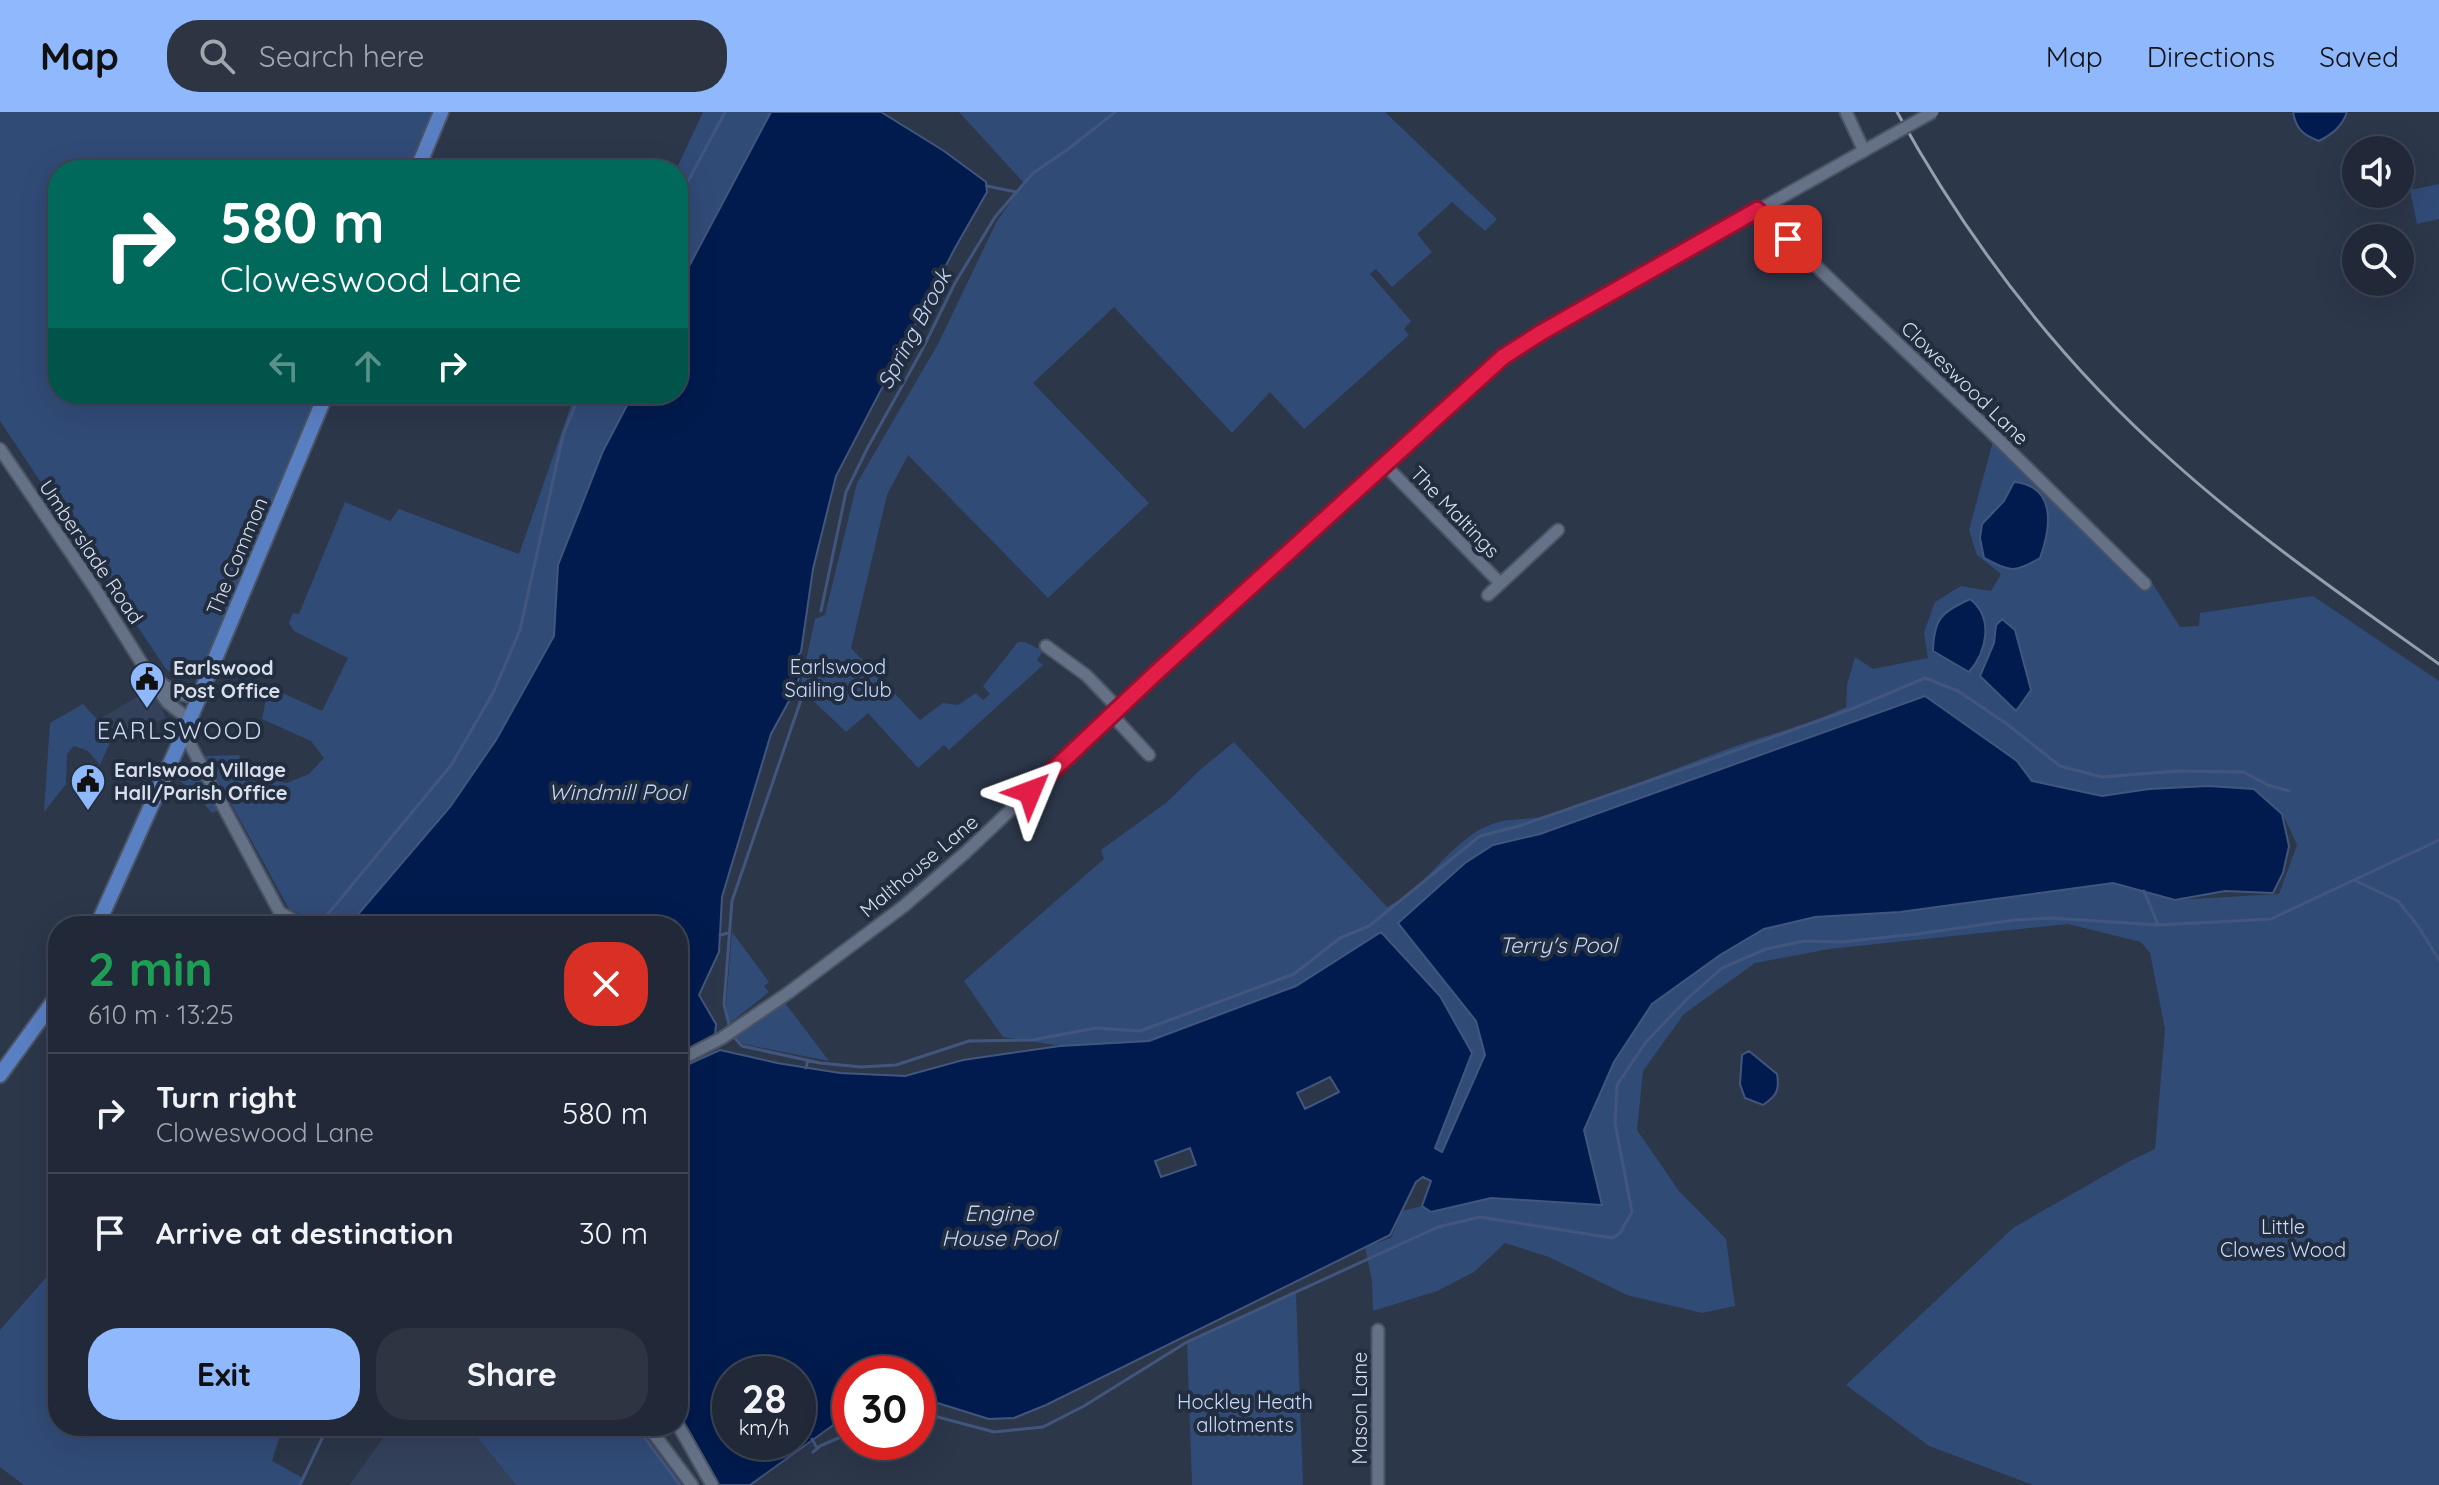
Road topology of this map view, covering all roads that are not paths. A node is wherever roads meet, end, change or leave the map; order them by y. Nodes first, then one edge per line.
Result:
1 (441, 112) edge
2 (1846, 112) edge
3 (1933, 112) edge
4 (1864, 151) junction
5 (421, 160) edge
6 (1757, 210) junction
7 (322, 404) edge
8 (0, 449) edge
9 (1385, 465) junction
10 (1558, 530) dead end
11 (1500, 583) junction
12 (2145, 584) dead end
13 (1488, 595) dead end
14 (1046, 646) dead end
15 (151, 675) junction
16 (198, 699) junction
17 (1115, 711) junction
18 (187, 727) junction
19 (1149, 755) dead end
20 (280, 913) junction
21 (102, 916) edge
22 (282, 916) edge
23 (286, 916) edge
24 (48, 1009) edge
25 (688, 1056) edge
26 (0, 1075) edge
27 (1378, 1330) dead end
28 (655, 1436) edge
29 (684, 1436) edge
30 (692, 1485) edge
31 (712, 1485) edge
32 (1378, 1485) edge

1 - 5 main road
2 - 4 street
3 - 4 street, Malthouse Lane, bridge
4 - 6 street, Malthouse Lane
6 - 9 street, Malthouse Lane
6 - 12 street, Cloweswood Lane
7 - 16 main road, The Common
8 - 15 street, Umberslade Road
9 - 11 street, The Maltings
9 - 17 street, Malthouse Lane
10 - 11 street, The Maltings
11 - 13 street, The Maltings
14 - 17 street
15 - 16 street, Umberslade Road
15 - 18 street, Umberslade Road
16 - 18 main road, The Common
17 - 19 street
17 - 25 street, Malthouse Lane
18 - 20 street, Umberslade Road
18 - 21 main road, The Common
20 - 22 street, Umberslade Road
20 - 23 street
24 - 26 main road
27 - 32 street, Mason Lane
28 - 30 street
29 - 31 street

